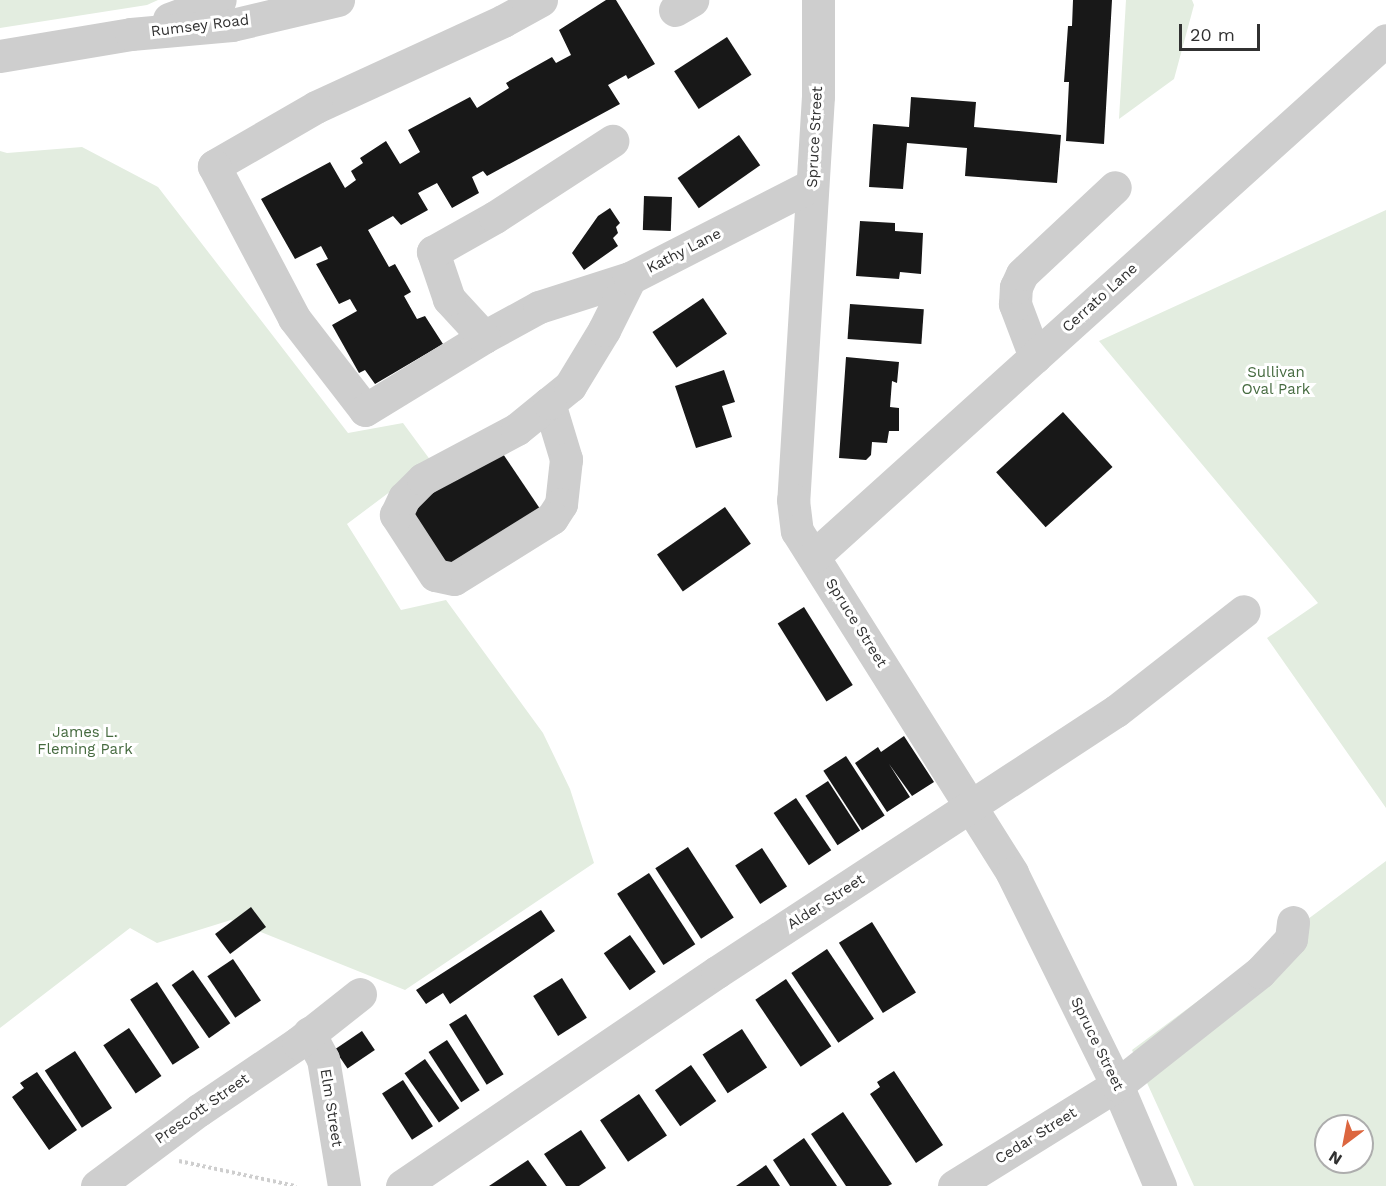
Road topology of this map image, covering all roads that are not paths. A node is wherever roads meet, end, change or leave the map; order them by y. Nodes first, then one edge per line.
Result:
1 (220, 0) edge
2 (338, 0) edge
3 (541, 0) edge
4 (818, 0) edge
5 (131, 34) junction
6 (1386, 40) edge
7 (0, 56) edge
8 (612, 141) dead end
9 (812, 185) junction
10 (1115, 187) dead end
11 (630, 278) junction
12 (484, 337) junction
13 (1035, 357) junction
14 (549, 403) junction
15 (814, 556) junction
16 (1244, 611) dead end
17 (970, 807) junction
18 (1293, 922) dead end
19 (360, 994) dead end
20 (309, 1034) junction
21 (1117, 1085) junction
22 (97, 1186) edge
23 (344, 1186) edge
24 (402, 1186) edge
25 (954, 1186) edge
26 (1160, 1186) edge

1 - 5 street, Rumsey Road
2 - 5 street, Rumsey Road
3 - 12 street
4 - 9 street, Spruce Street
5 - 7 street, Rumsey Road
6 - 13 street, Cerrato Lane
8 - 12 street
9 - 11 street, Kathy Lane
9 - 15 street, Spruce Street
10 - 13 street
11 - 12 street
11 - 14 street, Kathy Lane
13 - 15 street, Cerrato Lane
14 - 14 street, Kathy Lane
15 - 17 street, Spruce Street
16 - 17 street, Alder Street
17 - 21 street, Spruce Street
17 - 24 street, Alder Street
18 - 21 street, Cedar Street
19 - 20 street, Prescott Street
20 - 22 street, Prescott Street
20 - 23 street, Elm Street
21 - 25 street, Cedar Street
21 - 26 street, Spruce Street

